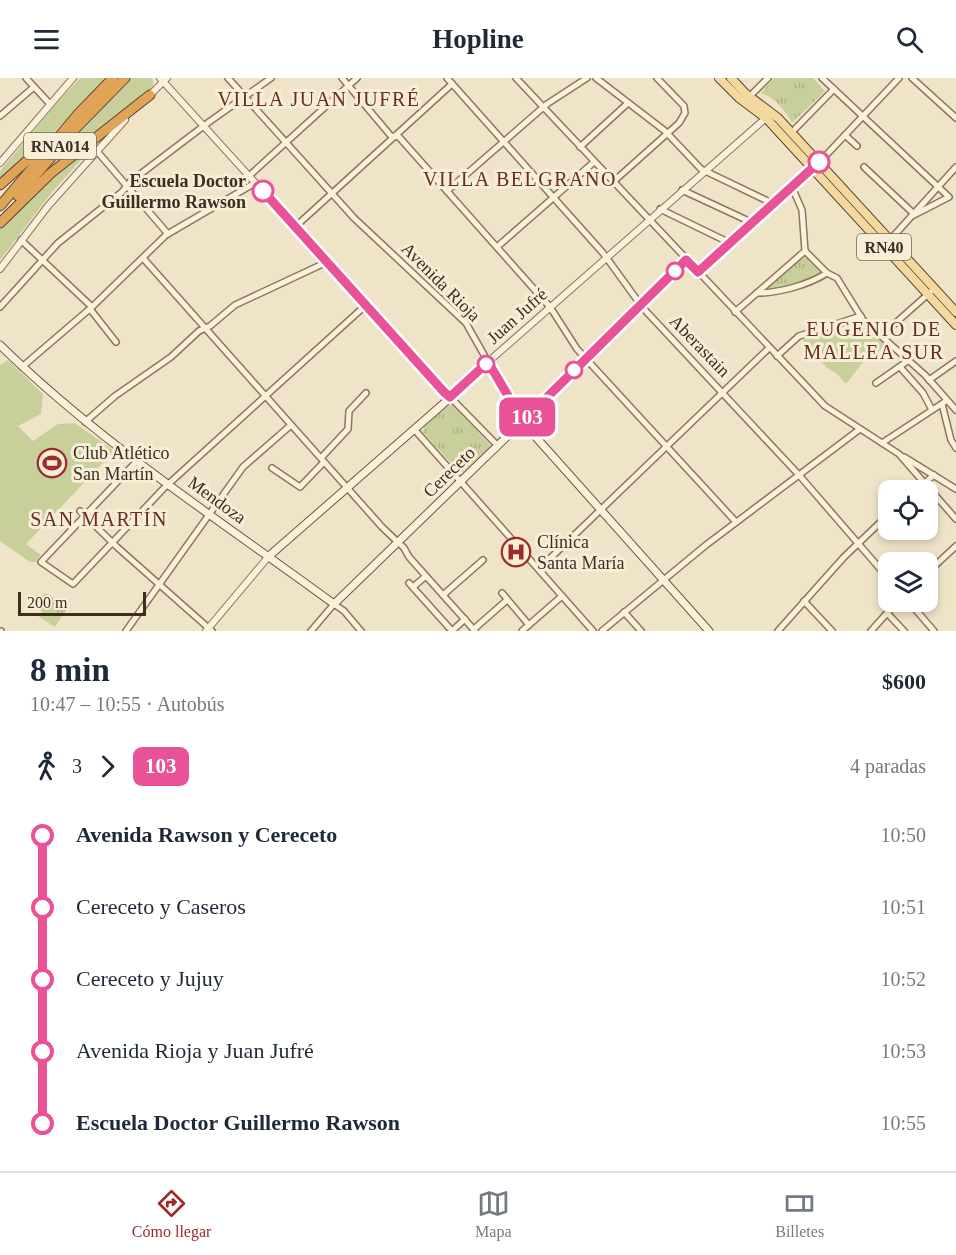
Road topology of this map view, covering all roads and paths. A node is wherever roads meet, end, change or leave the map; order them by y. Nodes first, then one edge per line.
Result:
1 (26, 78) edge
2 (73, 78) edge
3 (113, 78) edge
4 (125, 78) edge
5 (228, 78) edge
6 (272, 78) edge
7 (342, 78) edge
8 (357, 78) edge
9 (447, 78) edge
10 (516, 78) edge
11 (587, 78) edge
12 (596, 78) edge
13 (657, 78) edge
14 (720, 78) edge
15 (730, 78) edge
16 (768, 78) edge
17 (822, 78) edge
18 (899, 78) edge
19 (912, 78) edge
20 (164, 79) edge
21 (452, 84) junction
22 (349, 86) junction
23 (34, 87) junction
24 (834, 89) junction
25 (150, 95) junction
26 (750, 96) junction
27 (244, 97) junction
28 (49, 103) junction
29 (628, 103) junction
30 (543, 108) junction
31 (79, 113) junction
32 (0, 116) edge
33 (863, 116) junction
34 (765, 117) junction
35 (956, 118) edge
36 (782, 121) junction
37 (203, 126) junction
38 (667, 134) junction
39 (789, 135) junction
40 (845, 135) junction
41 (394, 136) junction
42 (504, 140) junction
43 (286, 143) junction
44 (857, 146) dead end
45 (580, 147) junction
46 (96, 150) junction
47 (594, 162) junction
48 (0, 163) edge
49 (816, 165) junction
50 (864, 167) dead end
51 (956, 167) edge
52 (704, 171) junction
53 (249, 176) junction
54 (613, 182) junction
55 (255, 183) junction
56 (0, 185) edge
57 (127, 186) junction
58 (792, 187) junction
59 (938, 187) junction
60 (682, 190) junction
61 (447, 191) junction
62 (331, 193) junction
63 (554, 198) junction
64 (774, 204) junction
65 (0, 206) edge
66 (660, 209) junction
67 (913, 215) junction
68 (648, 220) junction
69 (0, 221) edge
70 (753, 223) junction
71 (295, 227) junction
72 (168, 234) junction
73 (21, 240) junction
74 (730, 243) junction
75 (887, 244) junction
76 (497, 247) junction
77 (805, 251) junction
78 (606, 257) junction
79 (143, 258) junction
80 (686, 260) junction
81 (43, 261) junction
82 (327, 262) junction
83 (0, 269) edge
84 (698, 272) junction
85 (827, 273) junction
86 (931, 291) junction
87 (757, 293) junction
88 (640, 304) junction
89 (366, 305) junction
90 (0, 307) edge
91 (550, 307) junction
92 (91, 308) junction
93 (735, 312) junction
94 (861, 316) junction
95 (955, 318) edge
96 (205, 328) junction
97 (882, 335) junction
98 (116, 342) dead end
99 (0, 345) edge
100 (769, 348) junction
101 (777, 356) junction
102 (585, 358) junction
103 (909, 360) junction
104 (956, 361) edge
105 (488, 362) junction
106 (22, 367) junction
107 (900, 367) junction
108 (929, 380) junction
109 (876, 383) dead end
110 (723, 392) junction
111 (366, 393) dead end
112 (265, 395) junction
113 (450, 397) junction
114 (944, 402) junction
115 (932, 410) junction
116 (956, 410) edge
117 (523, 421) junction
118 (85, 422) junction
119 (291, 425) junction
120 (414, 429) junction
121 (860, 429) junction
122 (882, 443) junction
123 (497, 445) junction
124 (667, 446) junction
125 (956, 448) edge
126 (899, 454) junction
127 (137, 460) junction
128 (323, 460) junction
129 (272, 468) dead end
130 (934, 475) junction
131 (799, 476) junction
132 (956, 479) edge
133 (921, 480) edge
134 (928, 480) edge
135 (461, 482) junction
136 (169, 483) junction
137 (347, 487) junction
138 (954, 488) edge
139 (938, 499) edge
140 (601, 509) junction
141 (209, 513) junction
142 (83, 514) junction
143 (956, 519) edge
144 (736, 522) junction
145 (878, 525) edge
146 (112, 542) junction
147 (399, 542) junction
148 (858, 543) junction
149 (956, 546) edge
150 (268, 556) junction
151 (483, 560) dead end
152 (938, 563) edge
153 (878, 566) edge
154 (538, 569) junction
155 (426, 576) junction
156 (663, 580) junction
157 (160, 585) junction
158 (502, 593) dead end
159 (443, 595) junction
160 (562, 596) junction
161 (507, 600) junction
162 (804, 602) junction
163 (334, 604) junction
164 (624, 612) junction
165 (918, 612) edge
166 (887, 613) joint
167 (465, 620) junction
168 (530, 625) junction
169 (209, 630) edge
170 (474, 630) edge
171 (126, 631) edge
172 (311, 631) edge
173 (361, 631) edge
174 (522, 631) edge
175 (593, 631) edge
176 (602, 631) edge
177 (641, 631) edge
178 (709, 631) edge
179 (778, 631) edge
180 (832, 631) edge
181 (871, 631) edge
182 (904, 631) edge
183 (934, 631) edge

1 - 23 street
2 - 28 street
3 - 31 highway, RNA014
4 - 69 highway, RNA014
5 - 27 street, Avenida Rioja
6 - 27 street
7 - 22 street
8 - 22 street
9 - 21 street, Aberastain
10 - 30 street
11 - 30 street
12 - 29 street
13 - 38 street
14 - 34 main road, RN40
15 - 26 main road, RN40
16 - 26 street
17 - 24 street
18 - 33 street
19 - 35 street
20 - 25 street
20 - 37 street
21 - 41 street
21 - 42 street, Aberastain
22 - 41 street
22 - 43 street
23 - 28 street
23 - 32 street
24 - 33 street
24 - 39 street
25 - 46 street
25 - 69 highway
26 - 36 main road, RN40
27 - 37 street
27 - 43 street, Avenida Rioja
28 - 48 street
29 - 38 street
29 - 45 street
30 - 42 street
30 - 45 street
31 - 56 highway
31 - 65 highway, RNA014
33 - 40 street
33 - 59 street
34 - 36 street
34 - 39 main road, RN40
34 - 52 street, Juan Jufré
36 - 39 main road, RN40
37 - 53 street
37 - 57 street
38 - 52 street
38 - 54 street
39 - 49 main road, RN40
40 - 44 street
40 - 49 street
41 - 61 street
41 - 62 street
42 - 61 street
42 - 63 street, Aberastain
43 - 53 street
43 - 62 street, Avenida Rioja
45 - 47 street
46 - 57 street
46 - 73 street
47 - 54 street
47 - 63 street
49 - 58 street
49 - 75 main road, RN40
50 - 67 street
51 - 59 street
52 - 60 street, Juan Jufré
52 - 64 street
53 - 55 street
54 - 68 street
55 - 71 street
55 - 72 street
57 - 72 street
57 - 81 street
58 - 64 street
58 - 77 street
59 - 67 street
59 - 67 street
60 - 66 street, Juan Jufré
60 - 70 street
61 - 76 street
62 - 71 street
62 - 105 street, Avenida Rioja
63 - 76 street
63 - 78 street, Aberastain
64 - 70 street
66 - 68 street, Juan Jufré
66 - 74 street
67 - 75 street
68 - 78 street, Juan Jufré
68 - 80 street
70 - 74 street
71 - 82 street
72 - 79 street
73 - 81 street
73 - 83 street
74 - 84 street
75 - 86 main road, RN40
76 - 91 street
77 - 85 street
77 - 87 street
78 - 88 street, Aberastain
78 - 91 street, Juan Jufré
79 - 92 street
79 - 96 street
80 - 84 street
80 - 88 street, Cereceto
81 - 90 street
81 - 92 street
82 - 89 street
82 - 96 street
84 - 93 street
85 - 87 street
85 - 94 street
86 - 95 main road, RN40
86 - 97 street
87 - 93 street
88 - 102 street, Cereceto
88 - 110 street, Aberastain
89 - 112 street
89 - 113 street
91 - 102 street
91 - 105 street, Juan Jufré
92 - 98 street
92 - 106 street
93 - 100 street
94 - 97 street
94 - 101 street
96 - 112 street
96 - 118 street
97 - 103 street
99 - 106 main road, Mendoza
100 - 101 street
100 - 110 street
101 - 121 street
102 - 117 street, Cereceto
102 - 124 street
103 - 107 street
103 - 108 street
104 - 108 street
105 - 113 main road, Juan Jufré
105 - 117 main road, Avenida Rioja
106 - 118 main road, Mendoza
107 - 109 street
107 - 115 street
108 - 114 street
110 - 124 street
110 - 131 street, Aberastain
111 - 128 street
112 - 119 street
112 - 136 street
113 - 120 main road, Juan Jufré
113 - 123 street
114 - 115 street
114 - 116 street
114 - 125 street
115 - 122 street
117 - 123 main road, Cereceto
117 - 140 main road, Avenida Rioja
118 - 127 main road, Mendoza
119 - 128 street
119 - 141 street
120 - 135 street
120 - 137 main road, Juan Jufré
121 - 122 street
121 - 131 street
122 - 126 street
123 - 135 main road, Cereceto
124 - 140 street
124 - 144 street
126 - 130 street
126 - 133 street
127 - 136 main road, Mendoza
127 - 142 street
128 - 129 street
128 - 137 street
130 - 134 street
130 - 138 street
131 - 144 street
131 - 148 street, Aberastain
132 - 138 street
135 - 147 main road, Cereceto
135 - 154 street
136 - 141 main road, Mendoza
136 - 146 street
137 - 147 street
137 - 150 main road, Juan Jufré
139 - 143 street
140 - 154 street
140 - 156 main road, Avenida Rioja
141 - 150 main road, Mendoza
141 - 157 street
142 - 146 street
142 - 146 street
144 - 156 street
145 - 148 street
146 - 157 street
147 - 155 street
147 - 163 main road, Cereceto
148 - 153 street, Aberastain
148 - 162 street
149 - 152 street
150 - 163 main road, Mendoza
150 - 169 street, Juan Jufré
151 - 159 street
154 - 160 street
155 - 159 street
155 - 167 street
156 - 164 street
156 - 178 main road, Avenida Rioja
157 - 169 street
157 - 171 street
158 - 161 street
159 - 167 street
160 - 168 street
160 - 175 street
161 - 168 street
161 - 170 street
162 - 179 street
162 - 180 street
163 - 172 street, Cereceto
163 - 173 street, Mendoza
164 - 176 street
164 - 177 street
165 - 183 street
166 - 181 street
166 - 182 street
167 - 170 street
168 - 174 street

